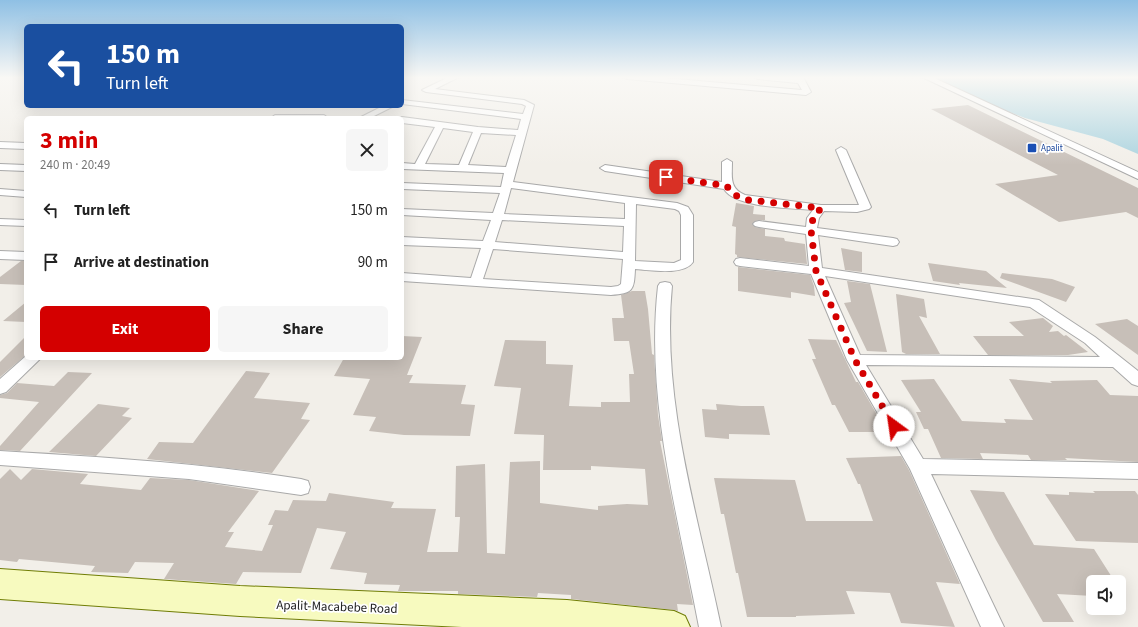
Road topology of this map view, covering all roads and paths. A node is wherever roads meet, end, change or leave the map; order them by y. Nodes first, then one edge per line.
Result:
1 (437, 106) edge
2 (530, 106) edge
3 (989, 106) edge
4 (385, 108) edge
5 (366, 116) edge
6 (526, 117) junction
7 (404, 120) edge
8 (440, 125) junction
9 (478, 130) junction
10 (520, 133) junction
11 (0, 145) edge
12 (15, 146) junction
13 (24, 146) edge
14 (842, 150) dead end
15 (0, 154) edge
16 (727, 162) dead end
17 (404, 166) edge
18 (0, 167) edge
19 (418, 167) junction
20 (24, 168) edge
21 (462, 168) junction
22 (605, 168) dead end
23 (510, 170) junction
24 (1138, 176) edge
25 (404, 186) edge
26 (727, 186) junction
27 (506, 187) junction
28 (0, 192) edge
29 (24, 194) edge
30 (631, 200) junction
31 (821, 208) junction
32 (404, 212) edge
33 (497, 217) junction
34 (0, 222) edge
35 (24, 223) edge
36 (631, 223) junction
37 (759, 224) dead end
38 (811, 230) junction
39 (404, 241) edge
40 (893, 242) dead end
41 (487, 245) junction
42 (0, 254) edge
43 (24, 256) edge
44 (629, 261) junction
45 (740, 262) dead end
46 (816, 271) junction
47 (404, 277) edge
48 (476, 281) junction
49 (665, 286) dead end
50 (31, 360) edge
51 (855, 360) junction
52 (1115, 362) junction
53 (1138, 380) edge
54 (0, 388) edge
55 (0, 458) edge
56 (918, 466) junction
57 (1138, 471) edge
58 (301, 487) dead end
59 (0, 584) edge
60 (674, 627) edge
61 (710, 627) edge
62 (993, 627) edge

1 - 6 street
2 - 6 street
3 - 24 street
4 - 5 street
6 - 10 street
7 - 8 street
8 - 9 street
8 - 19 street
9 - 10 street
9 - 21 street
10 - 23 street
11 - 12 street
12 - 13 street
12 - 15 street
14 - 31 street
16 - 26 street
17 - 19 street
18 - 20 street
19 - 21 street
21 - 23 street
22 - 26 street
23 - 27 street
25 - 27 street
26 - 31 street
27 - 30 street
27 - 33 street
28 - 29 street
30 - 36 street
30 - 44 street
31 - 38 street
32 - 33 street
33 - 36 street
33 - 41 street
34 - 35 street
36 - 44 street
37 - 38 street
38 - 40 street
38 - 46 street
39 - 41 street
41 - 44 street
41 - 48 street
42 - 43 street
44 - 48 street
45 - 46 street
46 - 51 street
46 - 52 street
47 - 48 street
49 - 61 street
50 - 54 street
51 - 52 street
51 - 56 street
52 - 53 street
55 - 58 street
56 - 57 street
56 - 62 street
59 - 60 main road, Apalit-Macabebe Road

